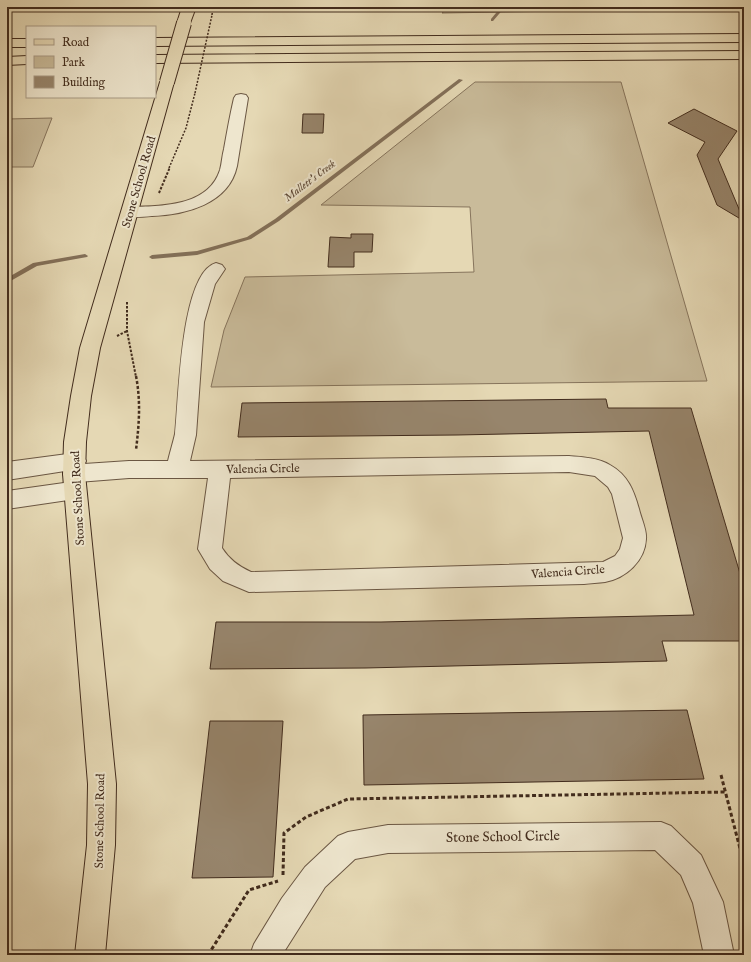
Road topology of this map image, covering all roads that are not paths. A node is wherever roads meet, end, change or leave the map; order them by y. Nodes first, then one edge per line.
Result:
1 (189, 7) edge
2 (744, 38) edge
3 (156, 42) edge
4 (26, 43) edge
5 (7, 44) edge
6 (744, 55) edge
7 (156, 59) edge
8 (26, 60) edge
9 (7, 61) edge
10 (241, 98) dead end
11 (130, 212) junction
12 (216, 269) dead end
13 (177, 469) junction
14 (220, 470) junction
15 (7, 471) edge
16 (75, 475) junction
17 (7, 500) edge
18 (90, 955) edge
19 (265, 955) edge
20 (719, 955) edge

1 - 11 main road, Stone School Road, bridge
2 - 3 main road
4 - 5 main road
6 - 7 main road
8 - 9 main road
10 - 11 street
11 - 16 main road, Stone School Road
12 - 13 street
13 - 14 street, Valencia Circle
13 - 16 street, Valencia Circle
14 - 14 street, Valencia Circle
15 - 16 street
16 - 17 street
16 - 18 main road, Stone School Road
19 - 20 street, Stone School Circle

